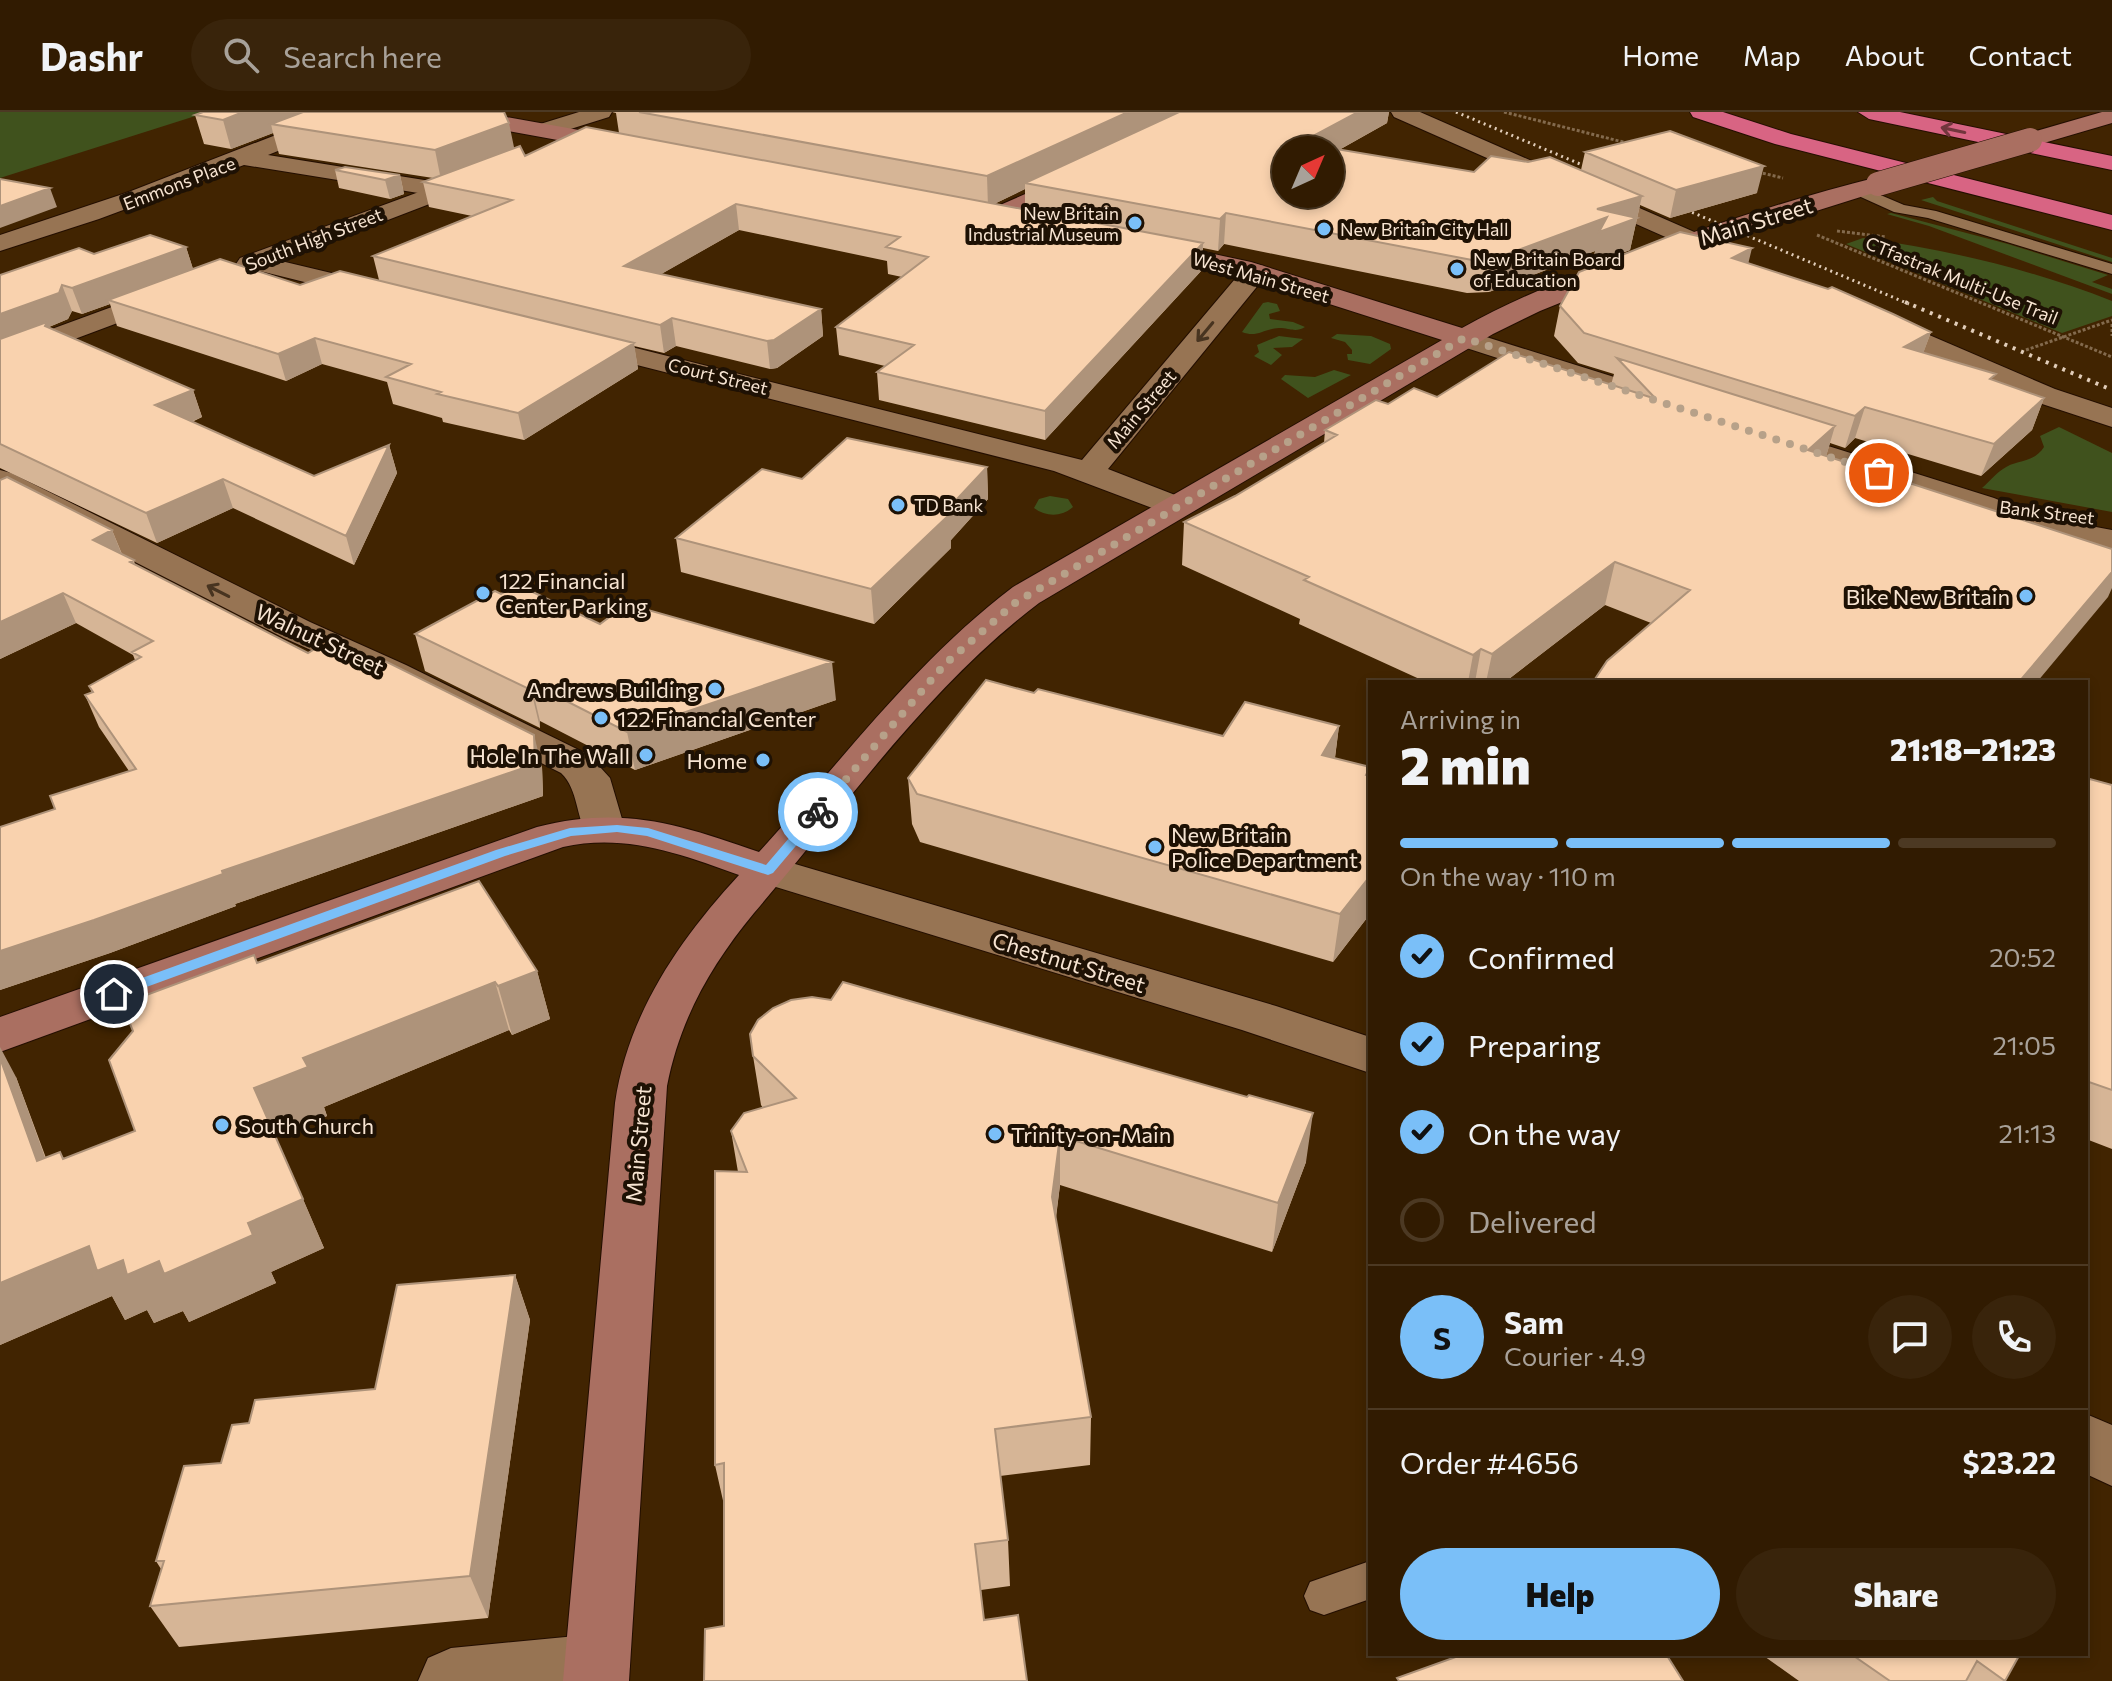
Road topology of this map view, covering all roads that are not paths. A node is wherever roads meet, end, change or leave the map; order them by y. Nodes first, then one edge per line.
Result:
1 (354, 112) edge
2 (442, 112) edge
3 (601, 112) edge
4 (1402, 112) edge
5 (1702, 112) edge
6 (1869, 112) edge
7 (2112, 116) edge
8 (583, 137) joint
9 (542, 142) junction
10 (653, 151) edge
11 (244, 158) junction
12 (2112, 163) edge
13 (510, 165) edge
14 (1097, 169) edge
15 (1868, 187) junction
16 (443, 190) junction
17 (2112, 209) edge
18 (2112, 223) edge
19 (1038, 226) edge
20 (1693, 240) junction
21 (0, 243) edge
22 (1128, 244) edge
23 (255, 262) junction
24 (1759, 269) edge
25 (2112, 269) edge
26 (227, 272) edge
27 (1255, 272) junction
28 (199, 283) edge
29 (409, 299) edge
30 (1842, 305) edge
31 (550, 334) edge
32 (1464, 338) junction
33 (0, 358) edge
34 (2044, 395) junction
35 (1693, 412) edge
36 (2112, 418) edge
37 (1738, 427) edge
38 (2112, 440) edge
39 (1089, 472) junction
40 (7, 491) edge
41 (1982, 505) junction
42 (1176, 507) junction
43 (2112, 521) edge
44 (2112, 540) edge
45 (604, 829) junction
46 (768, 870) junction
47 (0, 1035) edge
48 (1368, 1054) edge
49 (2088, 1441) edge
50 (2112, 1459) edge
51 (1368, 1581) edge
52 (1324, 1596) dead end
53 (596, 1674) edge
54 (451, 1681) edge

1 - 11 street, Emmons Place
2 - 9 main road
3 - 9 street
4 - 20 street
5 - 17 highway
5 - 18 highway
12 -> 6 highway
7 - 15 main road, Main Street, bridge
8 - 9 street
8 - 10 main road
11 - 16 street
11 - 21 street, Emmons Place
13 - 16 street, South High Street
14 - 19 main road
15 - 20 main road, Main Street
15 - 25 lane
16 - 23 street, South High Street
20 - 24 street
20 - 32 main road, Main Street
22 - 27 main road, West Main Street
23 - 26 street, South High Street
23 - 29 street
27 - 32 main road, West Main Street
27 -> 39 street, Main Street
28 - 33 street
30 - 34 street
31 - 39 street, Court Street
32 - 35 street
32 - 42 main road, Main Street
34 - 36 street
34 - 38 street
37 - 41 street, Bank Street
39 - 42 street, Court Street
45 -> 40 street, Walnut Street
41 - 43 street, Bank Street
41 - 44 street, Bank Street
42 - 46 main road, Main Street
45 - 46 main road
45 - 47 main road
46 - 48 street, Chestnut Street
46 - 53 main road, Main Street
49 - 50 street
51 - 52 lane
53 - 54 street

